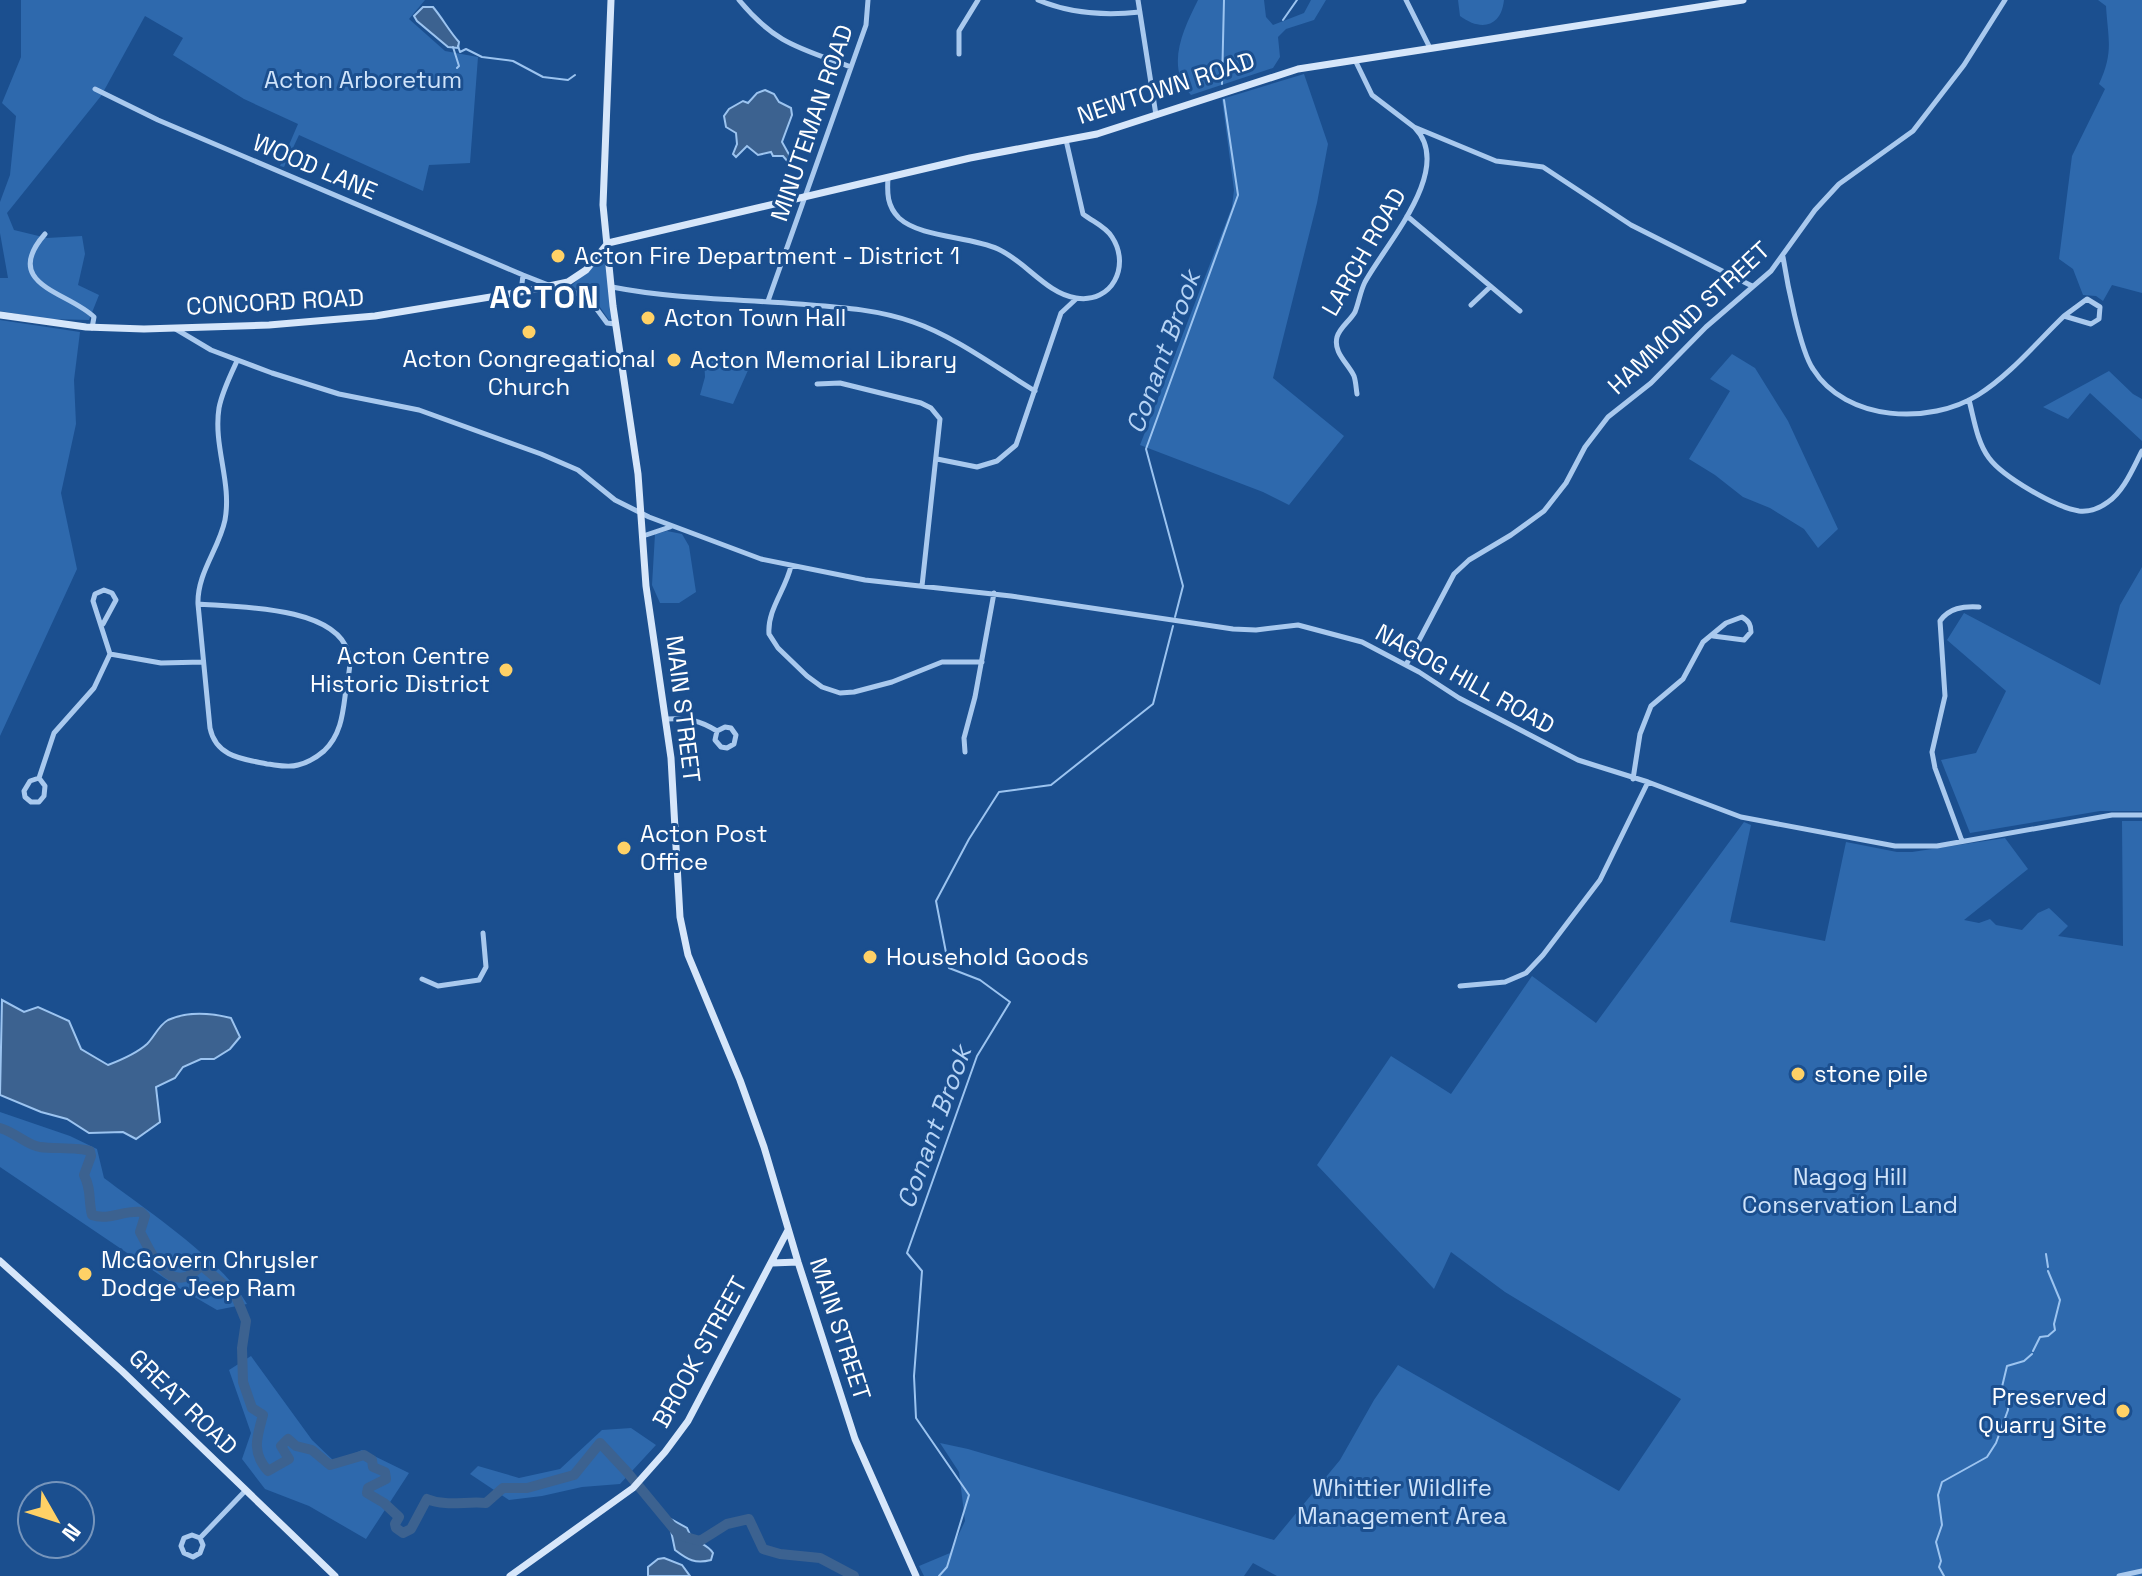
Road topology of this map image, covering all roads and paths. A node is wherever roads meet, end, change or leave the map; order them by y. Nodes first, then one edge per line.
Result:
1 (611, 0) edge
2 (868, 0) edge
3 (978, 0) edge
4 (1038, 0) edge
5 (1138, 0) edge
6 (1406, 0) edge
7 (1743, 0) edge
8 (2005, 0) edge
9 (742, 1) edge
10 (1140, 12) junction
11 (1430, 48) junction
12 (959, 54) dead end
13 (1355, 59) junction
14 (851, 67) junction
15 (95, 89) dead end
16 (1156, 115) junction
17 (1414, 127) junction
18 (1066, 140) junction
19 (888, 178) junction
20 (805, 197) junction
21 (1407, 216) junction
22 (45, 234) dead end
23 (608, 243) junction
24 (26, 249) dead end
25 (1783, 256) junction
26 (523, 275) junction
27 (555, 285) junction
28 (31, 286) dead end
29 (612, 287) junction
30 (1490, 287) junction
31 (1753, 287) junction
32 (521, 292) junction
33 (1077, 298) junction
34 (768, 301) junction
35 (1471, 305) dead end
36 (1520, 311) dead end
37 (0, 315) edge
38 (2064, 316) junction
39 (616, 323) junction
40 (92, 328) junction
41 (173, 328) junction
42 (237, 361) junction
43 (817, 384) dead end
44 (1035, 391) junction
45 (1357, 394) dead end
46 (1969, 400) junction
47 (2142, 451) edge
48 (937, 459) junction
49 (641, 511) junction
50 (671, 526) junction
51 (643, 536) junction
52 (791, 566) junction
53 (922, 586) junction
54 (994, 593) junction
55 (198, 604) junction
56 (1979, 607) dead end
57 (103, 624) junction
58 (1713, 636) junction
59 (110, 654) junction
60 (203, 662) junction
61 (982, 662) junction
62 (1406, 665) junction
63 (667, 719) junction
64 (717, 731) junction
65 (965, 752) dead end
66 (39, 778) junction
67 (1633, 779) junction
68 (1648, 782) junction
69 (2142, 815) edge
70 (1962, 841) junction
71 (483, 933) dead end
72 (422, 979) dead end
73 (1460, 986) dead end
74 (788, 1230) junction
75 (0, 1261) edge
76 (798, 1262) junction
77 (772, 1263) junction
78 (246, 1490) junction
79 (200, 1538) junction
80 (2142, 1571) edge
81 (335, 1576) edge
82 (510, 1576) edge
83 (916, 1576) edge
84 (2119, 1576) edge

1 - 23 street, MAIN STREET
2 - 14 street, MINUTEMAN ROAD
3 - 12 street
4 - 10 street
5 - 10 street
6 - 11 street
7 - 11 street, NEWTOWN ROAD
8 - 25 street, HAMMOND STREET
9 - 14 street
10 - 16 street
11 - 13 street, NEWTOWN ROAD
13 - 16 street, NEWTOWN ROAD
13 - 17 street
14 - 20 street, MINUTEMAN ROAD
15 - 26 street, WOOD LANE
16 - 18 street, NEWTOWN ROAD
17 - 21 street, LARCH ROAD
17 - 31 street
18 - 19 street, NEWTOWN ROAD
18 - 33 street
19 - 20 street, NEWTOWN ROAD
19 - 33 street
20 - 23 street, NEWTOWN ROAD
20 - 34 street, MINUTEMAN ROAD
21 - 30 street
21 - 45 street, LARCH ROAD
22 - 24 street
23 - 27 street, CONCORD ROAD
23 - 29 street, MAIN STREET
25 - 31 street, HAMMOND STREET
25 - 46 street
26 - 27 street, WOOD LANE
26 - 32 street
27 - 32 street, CONCORD ROAD
27 - 39 street
28 - 40 street
29 - 34 street
29 - 39 street, MAIN STREET
30 - 35 street
30 - 36 street
31 - 62 street, HAMMOND STREET
32 - 41 street, CONCORD ROAD
33 - 44 street
34 - 44 street
37 - 40 street, CONCORD ROAD
38 - 38 street
38 - 46 street
39 - 49 street, MAIN STREET
40 - 41 street, CONCORD ROAD
41 - 42 street, NAGOG HILL ROAD
42 - 49 street, NAGOG HILL ROAD
42 - 55 street
43 - 48 street
44 - 48 street
46 - 47 street
48 - 53 street
49 - 50 street, NAGOG HILL ROAD
49 - 51 street, MAIN STREET
50 - 51 street
50 - 52 street, NAGOG HILL ROAD
51 - 63 street, MAIN STREET
52 - 53 street, NAGOG HILL ROAD
52 - 61 street
53 - 54 street, NAGOG HILL ROAD
54 - 61 street
54 - 62 street, NAGOG HILL ROAD
55 - 60 street
55 - 60 street
56 - 70 street
57 - 57 street
57 - 59 street
58 - 58 street
58 - 67 street
59 - 60 street
59 - 66 street
61 - 65 street
62 - 67 street, NAGOG HILL ROAD
63 - 64 street
63 - 74 street, MAIN STREET
64 - 64 street
66 - 66 street
67 - 68 street, NAGOG HILL ROAD
68 - 70 street, NAGOG HILL ROAD
68 - 73 street
69 - 70 street, NAGOG HILL ROAD
71 - 72 street
74 - 76 street, MAIN STREET
74 - 77 street, BROOK STREET
75 - 78 street, GREAT ROAD
76 - 77 street, BROOK STREET
76 - 83 street, MAIN STREET
77 - 82 street, BROOK STREET
78 - 79 street
78 - 81 street, GREAT ROAD
79 - 79 street
80 - 84 street

